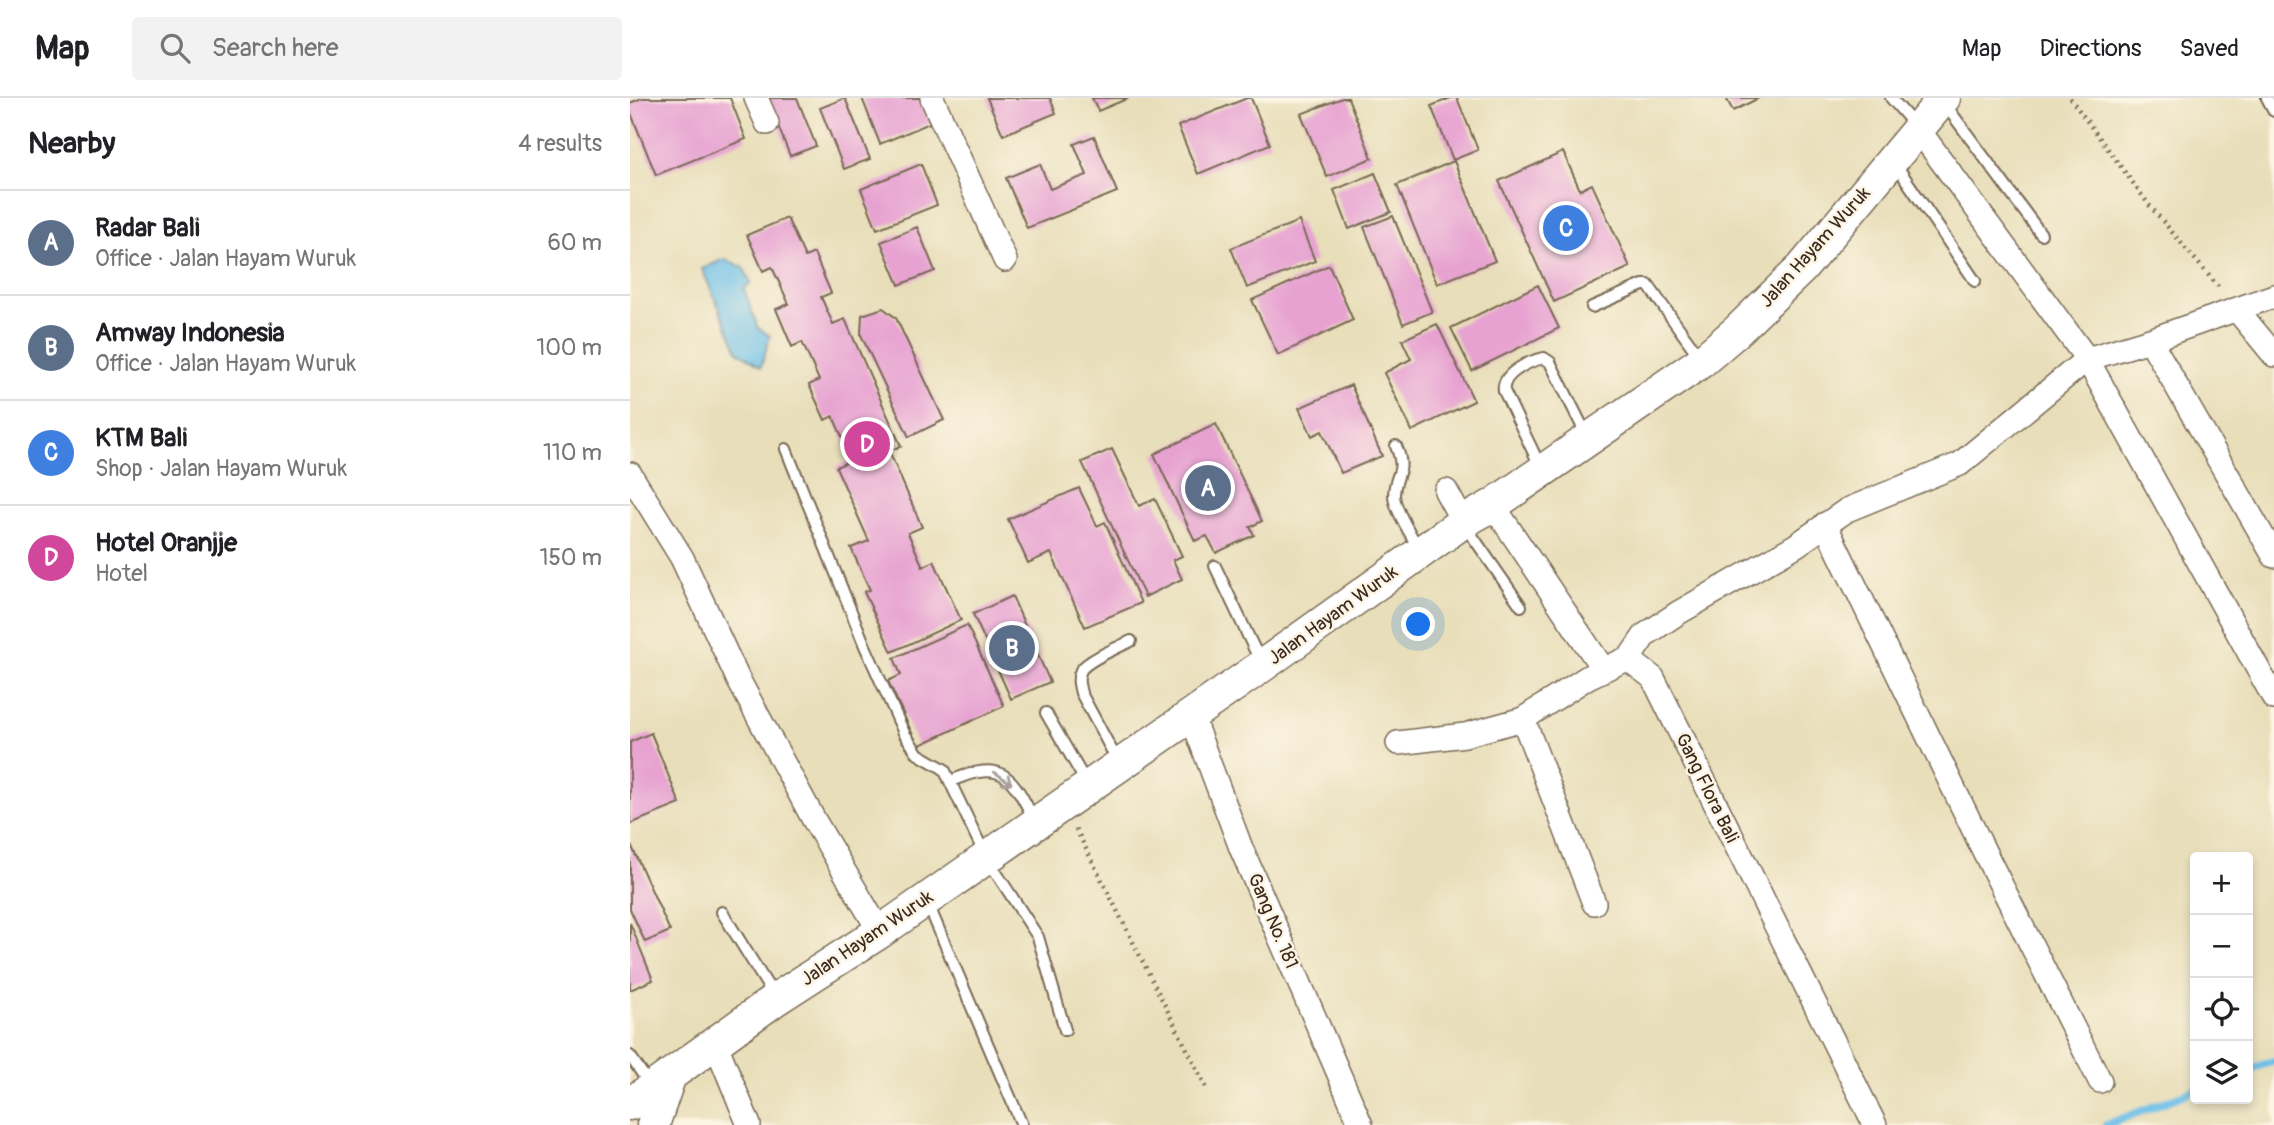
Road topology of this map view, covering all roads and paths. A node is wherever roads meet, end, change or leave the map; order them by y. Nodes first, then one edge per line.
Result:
1 (756, 98) edge
2 (932, 98) edge
3 (1891, 98) edge
4 (2070, 98) edge
5 (2267, 98) edge
6 (1943, 99) edge
7 (2274, 111) edge
8 (767, 123) dead end
9 (1918, 130) junction
10 (1893, 160) junction
11 (2041, 234) dead end
12 (1005, 260) dead end
13 (1975, 281) dead end
14 (2274, 296) edge
15 (1592, 307) dead end
16 (2238, 310) junction
17 (2150, 340) junction
18 (2274, 355) edge
19 (2087, 359) junction
20 (1702, 361) junction
21 (1588, 438) junction
22 (1396, 446) dead end
23 (786, 449) dead end
24 (1542, 470) junction
25 (630, 474) edge
26 (1446, 491) dead end
27 (1493, 505) junction
28 (1463, 522) junction
29 (1825, 524) junction
30 (1420, 552) junction
31 (2274, 556) edge
32 (1215, 566) dead end
33 (1521, 606) dead end
34 (1131, 641) dead end
35 (1629, 660) junction
36 (1262, 666) junction
37 (1603, 669) junction
38 (2274, 698) edge
39 (1046, 713) dead end
40 (1191, 715) junction
41 (1522, 719) junction
42 (1398, 743) dead end
43 (1119, 765) junction
44 (951, 781) junction
45 (1089, 786) junction
46 (1035, 822) junction
47 (1076, 830) dead end
48 (986, 857) junction
49 (926, 898) junction
50 (1594, 903) dead end
51 (722, 912) dead end
52 (880, 932) junction
53 (776, 999) junction
54 (1065, 1030) dead end
55 (715, 1042) junction
56 (630, 1056) edge
57 (2100, 1081) dead end
58 (651, 1089) edge
59 (1208, 1091) dead end
60 (653, 1125) edge
61 (749, 1125) edge
62 (1022, 1125) edge
63 (1361, 1125) edge
64 (1875, 1125) edge

1 - 8 street
2 - 12 street
3 - 9 lane
4 - 16 path
5 - 7 lane
6 - 9 main road, Jalan Hayam Wuruk
6 - 11 lane
9 - 10 main road, Jalan Hayam Wuruk
9 - 19 street
10 - 13 lane
10 - 20 main road, Jalan Hayam Wuruk
14 - 16 street
15 - 20 lane
16 - 17 street
16 - 18 street
17 - 19 street
17 - 31 street
19 - 29 street
19 - 38 street
20 - 21 main road, Jalan Hayam Wuruk
21 - 24 main road, Jalan Hayam Wuruk
21 - 24 lane
22 - 30 lane
23 - 44 lane
24 - 27 main road, Jalan Hayam Wuruk
25 - 52 street
26 - 28 street
27 - 28 main road, Jalan Hayam Wuruk
27 - 37 street
28 - 30 main road, Jalan Hayam Wuruk
28 - 33 lane
29 - 35 street
29 - 57 street
30 - 36 main road, Jalan Hayam Wuruk
32 - 36 lane
34 - 43 lane
35 - 37 street
35 - 64 street, Gang Flora Bali
36 - 40 main road, Jalan Hayam Wuruk
37 - 41 street
39 - 45 lane
40 - 43 main road, Jalan Hayam Wuruk
40 - 63 street, Gang No. 181
41 - 42 street
41 - 50 street
43 - 45 main road, Jalan Hayam Wuruk
44 -> 46 lane
44 - 48 lane
45 - 46 main road, Jalan Hayam Wuruk
46 - 48 main road, Jalan Hayam Wuruk
47 - 59 path
48 - 49 main road, Jalan Hayam Wuruk
48 - 54 lane
49 - 52 main road, Jalan Hayam Wuruk
49 - 62 lane
51 - 53 lane
52 - 53 main road, Jalan Hayam Wuruk
53 - 55 main road, Jalan Hayam Wuruk
55 - 58 main road, Jalan Hayam Wuruk
55 - 61 street
56 - 58 lane
58 - 60 main road

